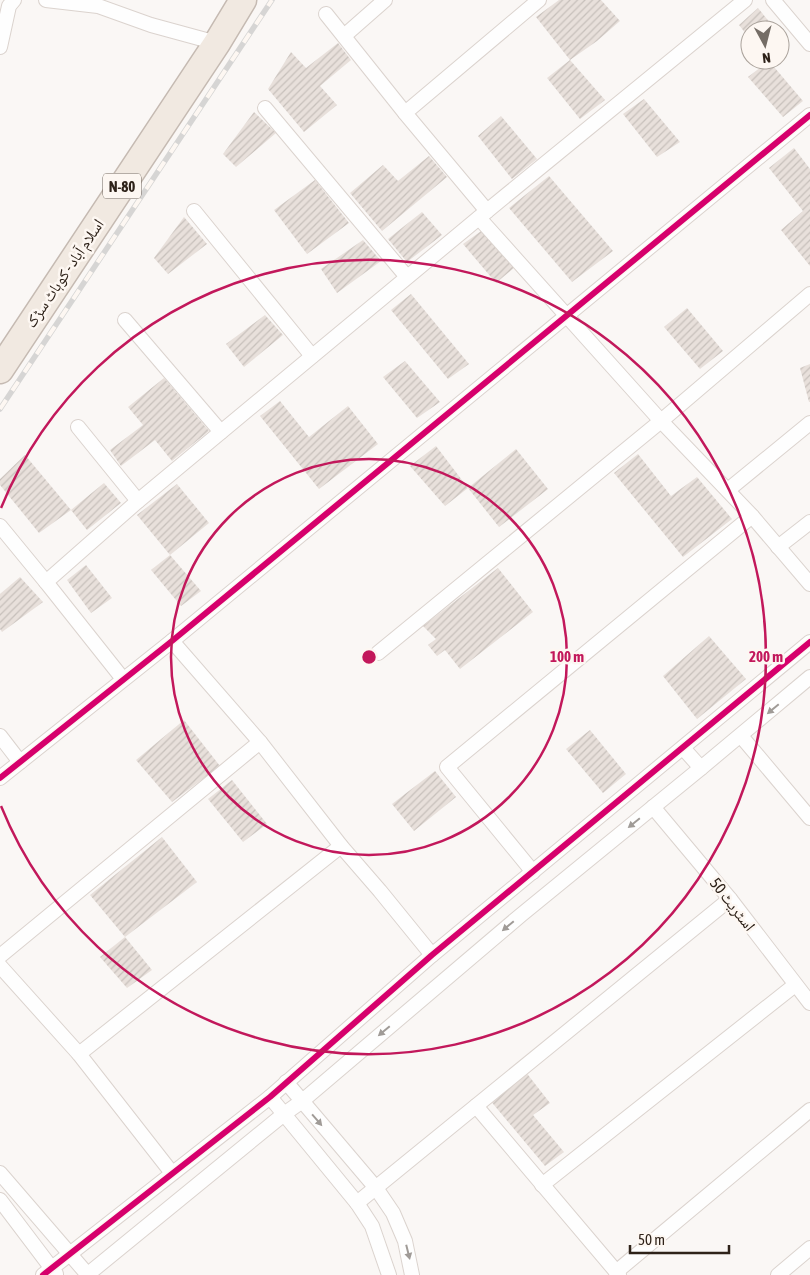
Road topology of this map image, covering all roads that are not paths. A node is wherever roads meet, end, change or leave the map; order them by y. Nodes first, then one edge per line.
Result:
1 (14, 0) edge
2 (46, 0) edge
3 (242, 0) edge
4 (385, 0) edge
5 (539, 0) edge
6 (745, 0) edge
7 (773, 0) edge
8 (99, 3) edge
9 (326, 14) dead end
10 (344, 36) junction
11 (217, 43) junction
12 (810, 44) edge
13 (0, 47) edge
14 (265, 108) dead end
15 (405, 113) junction
16 (810, 115) edge
17 (194, 212) dead end
18 (483, 214) junction
19 (407, 277) junction
20 (810, 294) edge
21 (567, 317) junction
22 (125, 320) dead end
23 (312, 356) junction
24 (0, 370) edge
25 (661, 421) junction
26 (810, 424) edge
27 (78, 427) dead end
28 (220, 432) junction
29 (728, 490) junction
30 (138, 501) junction
31 (752, 516) junction
32 (810, 522) edge
33 (0, 526) edge
34 (778, 547) junction
35 (46, 582) junction
36 (810, 584) edge
37 (172, 641) junction
38 (810, 642) edge
39 (378, 653) dead end
40 (810, 677) edge
41 (123, 680) junction
42 (0, 736) edge
43 (741, 736) junction
44 (260, 742) junction
45 (684, 748) junction
46 (20, 762) junction
47 (701, 768) junction
48 (0, 778) edge
49 (652, 807) junction
50 (810, 818) edge
51 (341, 846) junction
52 (533, 872) junction
53 (730, 899) junction
54 (432, 955) junction
55 (0, 956) edge
56 (0, 966) edge
57 (795, 985) junction
58 (810, 1002) edge
59 (79, 1054) junction
60 (286, 1082) junction
61 (270, 1097) junction
62 (301, 1102) junction
63 (476, 1106) junction
64 (810, 1110) edge
65 (284, 1114) junction
66 (0, 1173) edge
67 (172, 1173) junction
68 (542, 1185) junction
69 (376, 1188) junction
70 (1, 1202) edge
71 (357, 1203) junction
72 (810, 1248) edge
73 (70, 1253) junction
74 (50, 1273) edge
75 (617, 1273) edge
76 (88, 1275) edge
77 (389, 1275) edge
78 (412, 1275) edge
79 (778, 1275) edge

1 - 13 street
2 - 8 street
3 - 11 highway, اسلام آباد - کوہاٹ سڑک / N-80
4 - 10 street
5 - 15 street
6 - 18 street
7 - 12 street
8 - 11 street
9 - 10 street
10 - 15 street
11 - 24 highway, اسلام آباد - کوہاٹ سڑک / N-80
14 - 19 street
15 - 18 street
16 - 21 street
17 - 23 street
18 - 19 street
18 - 21 street
19 - 23 street
20 - 25 street
21 - 25 street
21 - 37 street
22 - 28 street
23 - 28 street
25 - 29 street
25 - 39 street
26 - 29 street
27 - 30 street
28 - 30 street
29 - 31 street
30 - 35 street
31 - 34 street
31 - 52 street
32 - 34 street
33 - 35 street
34 - 36 street
35 - 41 street
37 - 41 street
37 - 44 street
38 - 45 street
40 -> 43 street
41 - 46 street
42 - 46 street
43 - 47 street
43 - 50 street
44 - 51 street
44 - 55 street
45 - 47 street
45 - 52 street
46 - 48 street
47 - 49 street
49 - 53 street, اسٹریٹ 50
49 -> 62 street
51 - 54 street
51 - 59 street
52 - 54 street
53 - 57 street, اسٹریٹ 50
53 - 63 street
54 - 60 street
56 - 59 street
57 - 58 street, اسٹریٹ 50
57 - 68 street
59 - 67 street
60 - 61 street
60 - 62 street
61 - 65 street
61 - 67 street
62 - 65 street
62 -> 69 street
63 - 68 street
63 - 69 street
64 - 75 street
65 - 71 street
65 - 76 street
66 - 73 street
67 - 73 street
68 - 75 street
69 - 71 street
69 -> 78 street
70 - 74 street
71 - 77 street
72 - 79 street
73 - 74 street
73 - 76 street

